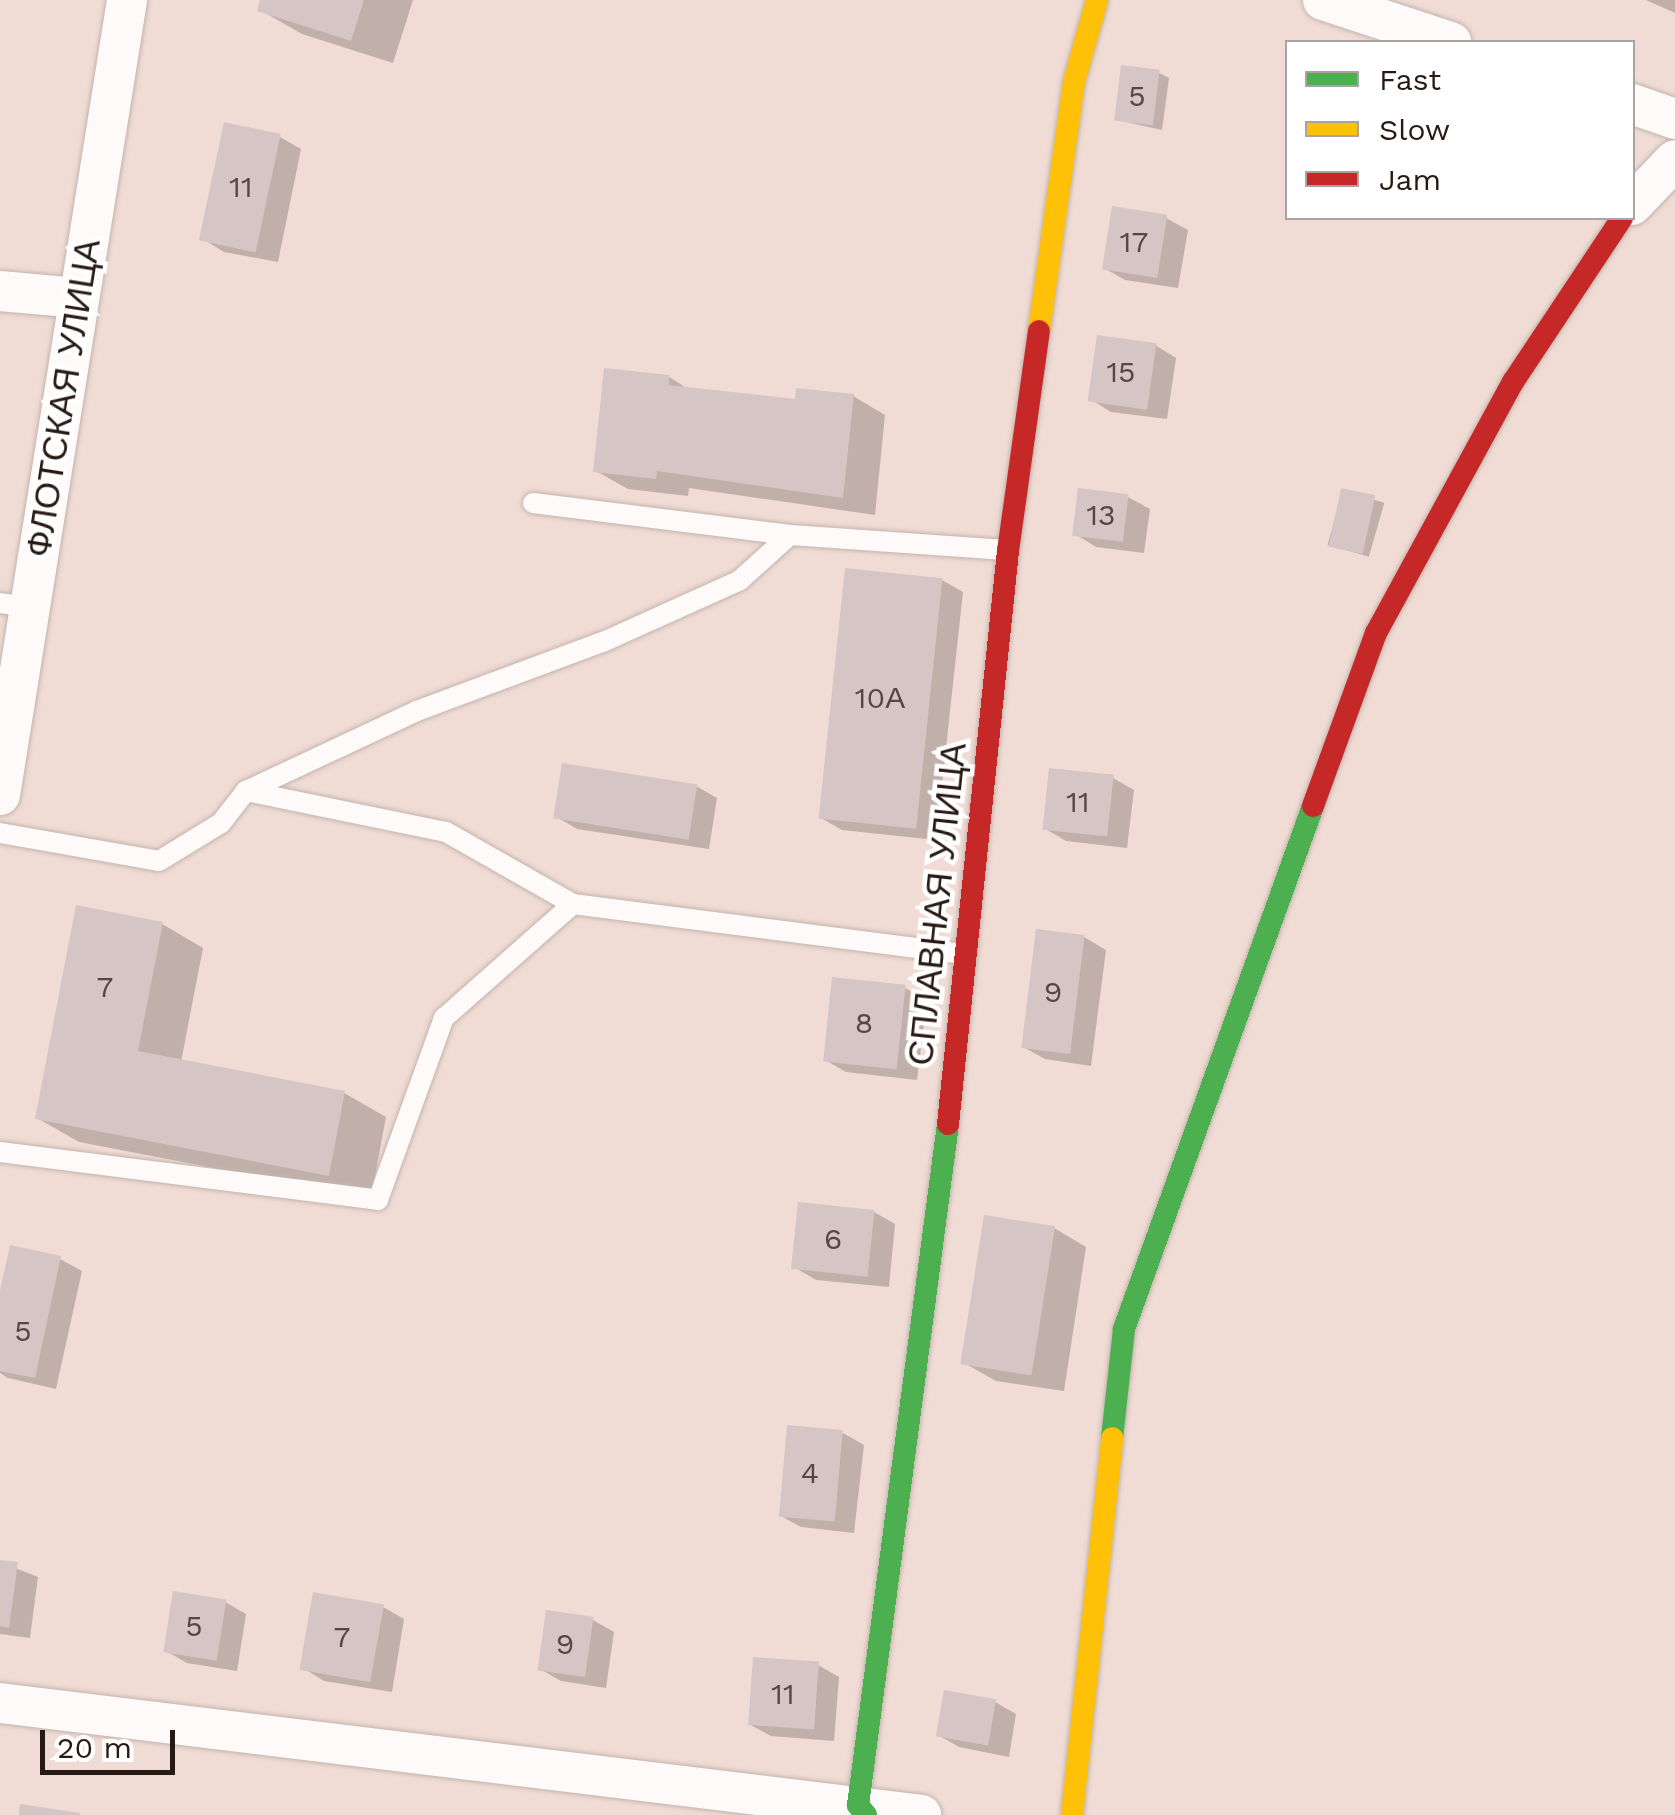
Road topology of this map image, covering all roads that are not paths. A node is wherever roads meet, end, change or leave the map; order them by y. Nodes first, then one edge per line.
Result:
1 (127, 0) edge
2 (1098, 0) edge
3 (1323, 0) edge
4 (1446, 40) edge
5 (1635, 105) edge
6 (1675, 119) edge
7 (1675, 160) edge
8 (1635, 202) edge
9 (1621, 220) edge
10 (0, 291) edge
11 (78, 298) junction
12 (533, 503) dead end
13 (790, 535) junction
14 (1008, 550) junction
15 (15, 605) edge
16 (246, 791) junction
17 (0, 796) edge
18 (0, 833) edge
19 (574, 904) junction
20 (970, 955) junction
21 (0, 1152) edge
22 (0, 1702) edge
23 (862, 1810) edge
24 (920, 1815) edge
25 (1072, 1815) edge

1 - 11 street, ФЛОТСКАЯ УЛИЦА
2 - 14 street, СПЛАВНАЯ УЛИЦА
3 - 4 street
5 - 6 street
7 - 8 street
9 - 25 street
10 - 11 street
11 - 15 street, ФЛОТСКАЯ УЛИЦА
12 - 13 lane
13 - 14 lane
13 - 16 lane
14 - 20 street, СПЛАВНАЯ УЛИЦА
15 - 17 street, ФЛОТСКАЯ УЛИЦА
16 - 18 lane
16 - 19 lane
19 - 20 lane
19 - 21 lane
20 - 23 street, СПЛАВНАЯ УЛИЦА
22 - 23 street
23 - 24 street

